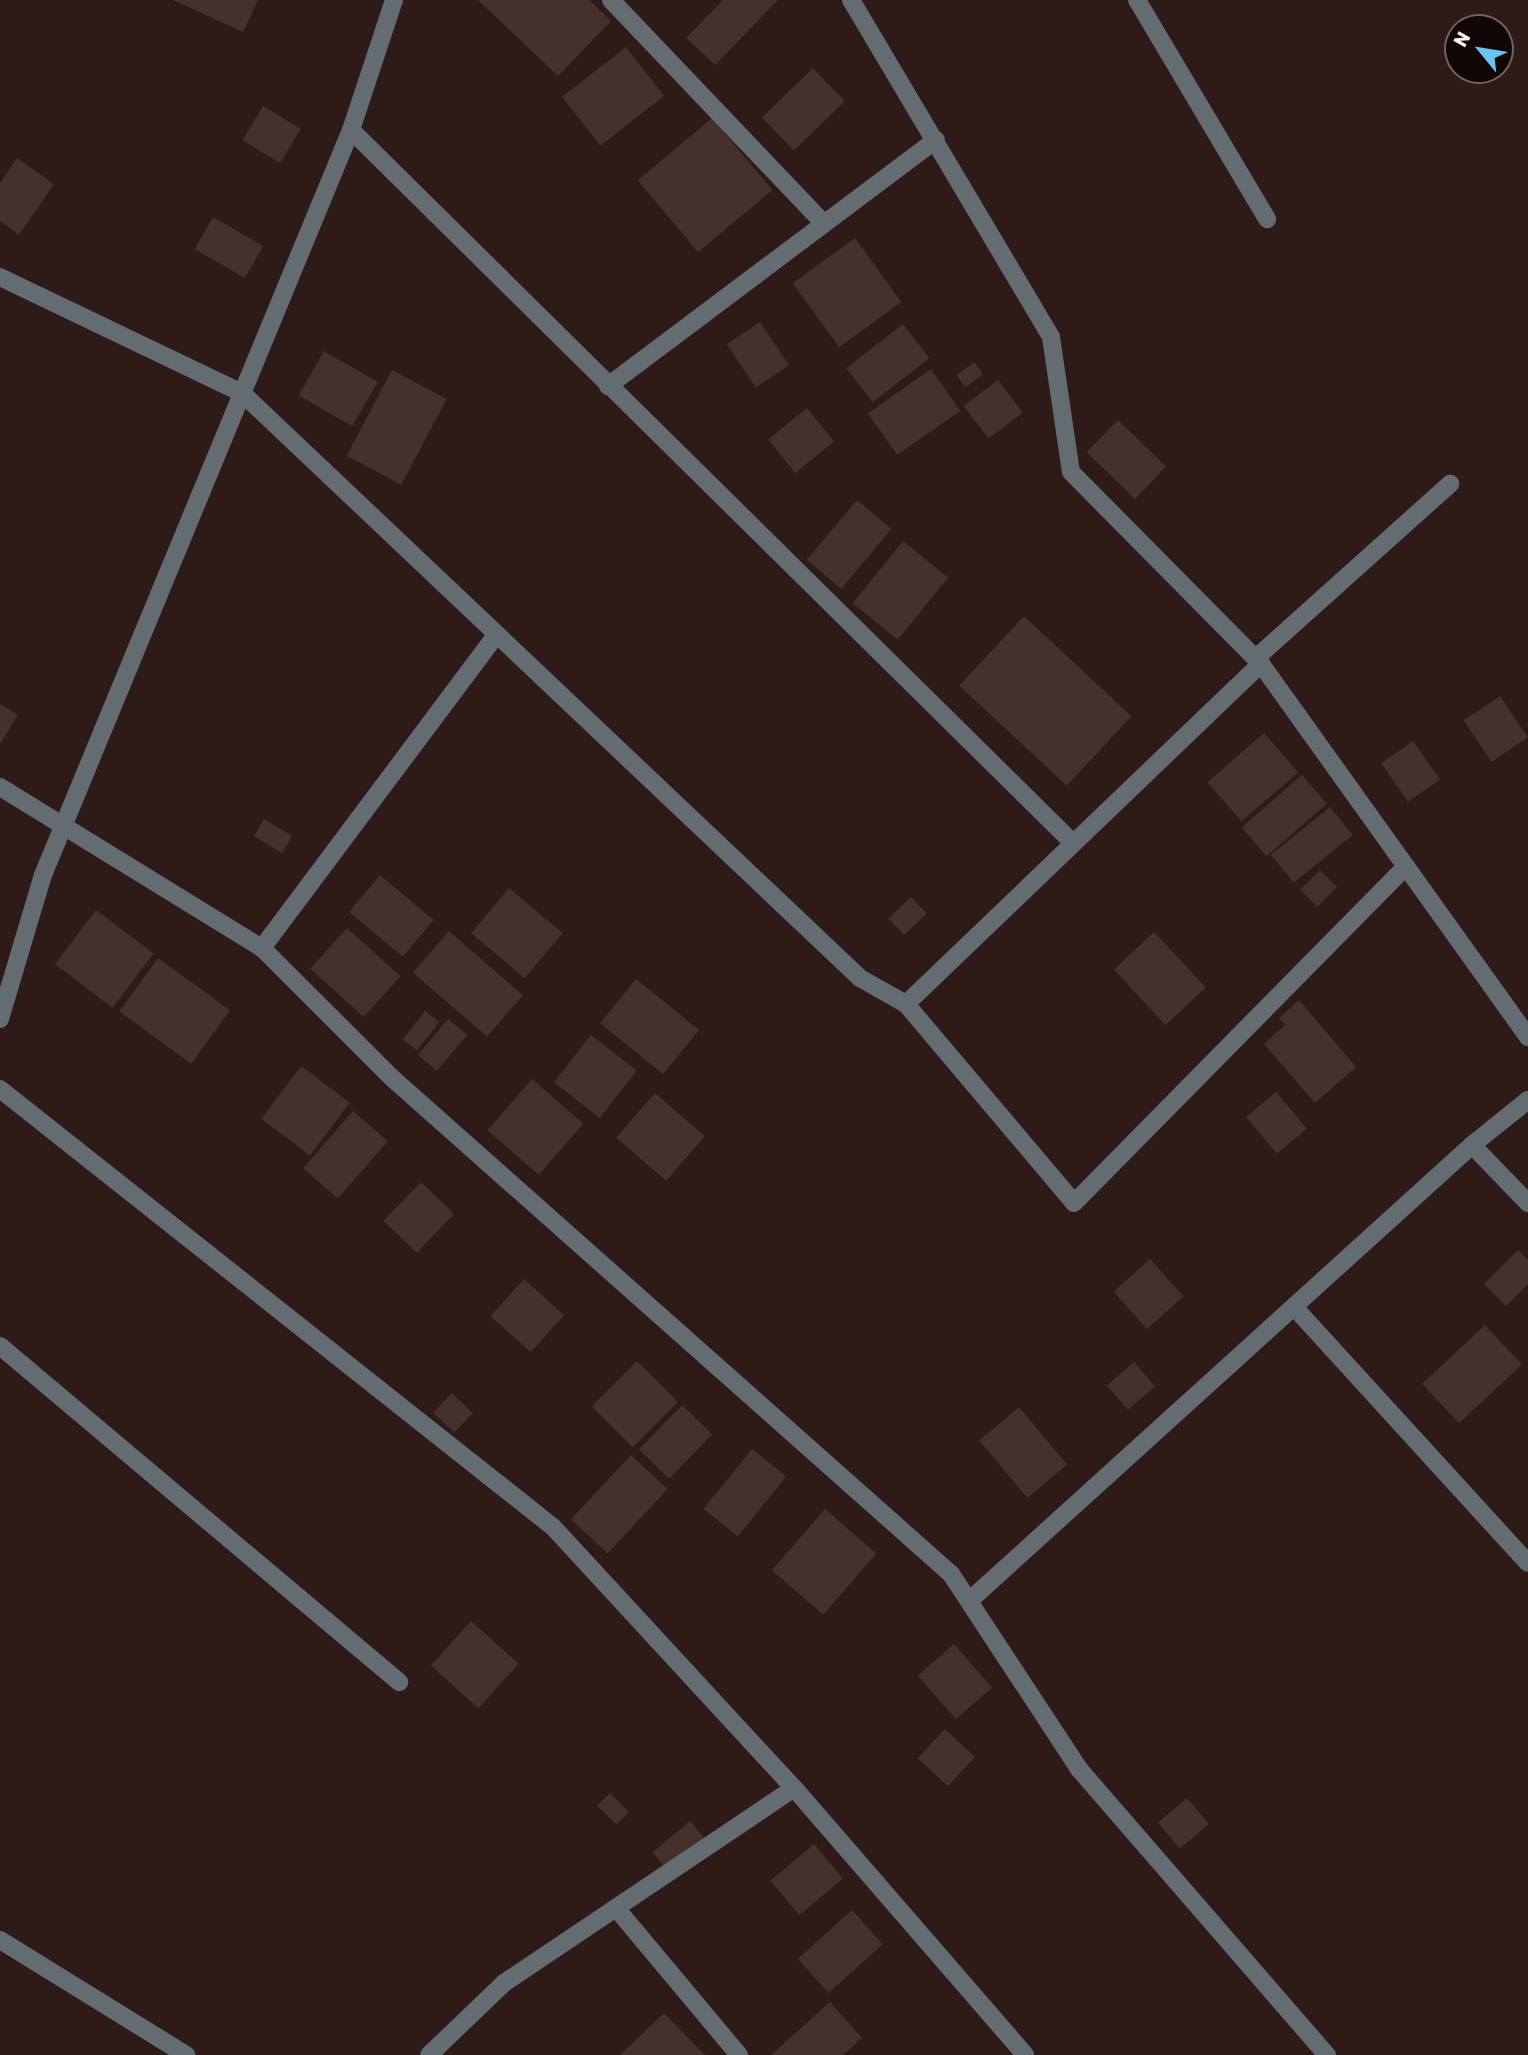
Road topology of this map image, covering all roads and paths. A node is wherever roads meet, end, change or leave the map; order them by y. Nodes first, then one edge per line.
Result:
1 (394, 0) edge
2 (611, 0) edge
3 (851, 0) edge
4 (1137, 0) edge
5 (351, 130) junction
6 (936, 140) junction
7 (1267, 219) dead end
8 (824, 224) junction
9 (0, 277) edge
10 (608, 386) junction
11 (242, 393) junction
12 (1450, 484) dead end
13 (495, 636) junction
14 (1258, 661) junction
15 (0, 787) edge
16 (63, 826) junction
17 (1072, 842) junction
18 (1406, 866) junction
19 (262, 948) junction
20 (906, 1004) junction
21 (0, 1019) edge
22 (1528, 1037) edge
23 (0, 1089) edge
24 (1528, 1100) edge
25 (1472, 1144) junction
26 (1528, 1203) edge
27 (1295, 1308) junction
28 (0, 1346) edge
29 (1528, 1563) edge
30 (969, 1601) junction
31 (399, 1682) dead end
32 (794, 1788) junction
33 (616, 1908) junction
34 (0, 1941) edge
35 (186, 2055) edge
36 (429, 2055) edge
37 (739, 2055) edge
38 (1025, 2055) edge
39 (1327, 2055) edge

1 - 5 street
2 - 8 street
3 - 6 street
4 - 7 street
5 - 10 street
5 - 11 street
6 - 8 street
6 - 14 street
8 - 10 street
9 - 11 street
10 - 17 street
11 - 13 street
11 - 16 street
12 - 14 street
13 - 19 street
13 - 20 street
14 - 17 street
14 - 18 street
15 - 16 street
16 - 19 street
16 - 21 street
17 - 20 street
18 - 20 street
18 - 22 street
19 - 30 street
23 - 32 street
24 - 25 street
25 - 26 street
25 - 27 street
27 - 29 street
27 - 30 street
28 - 31 street
30 - 39 street
32 - 33 street
32 - 38 street
33 - 36 street
33 - 37 street
34 - 35 street

